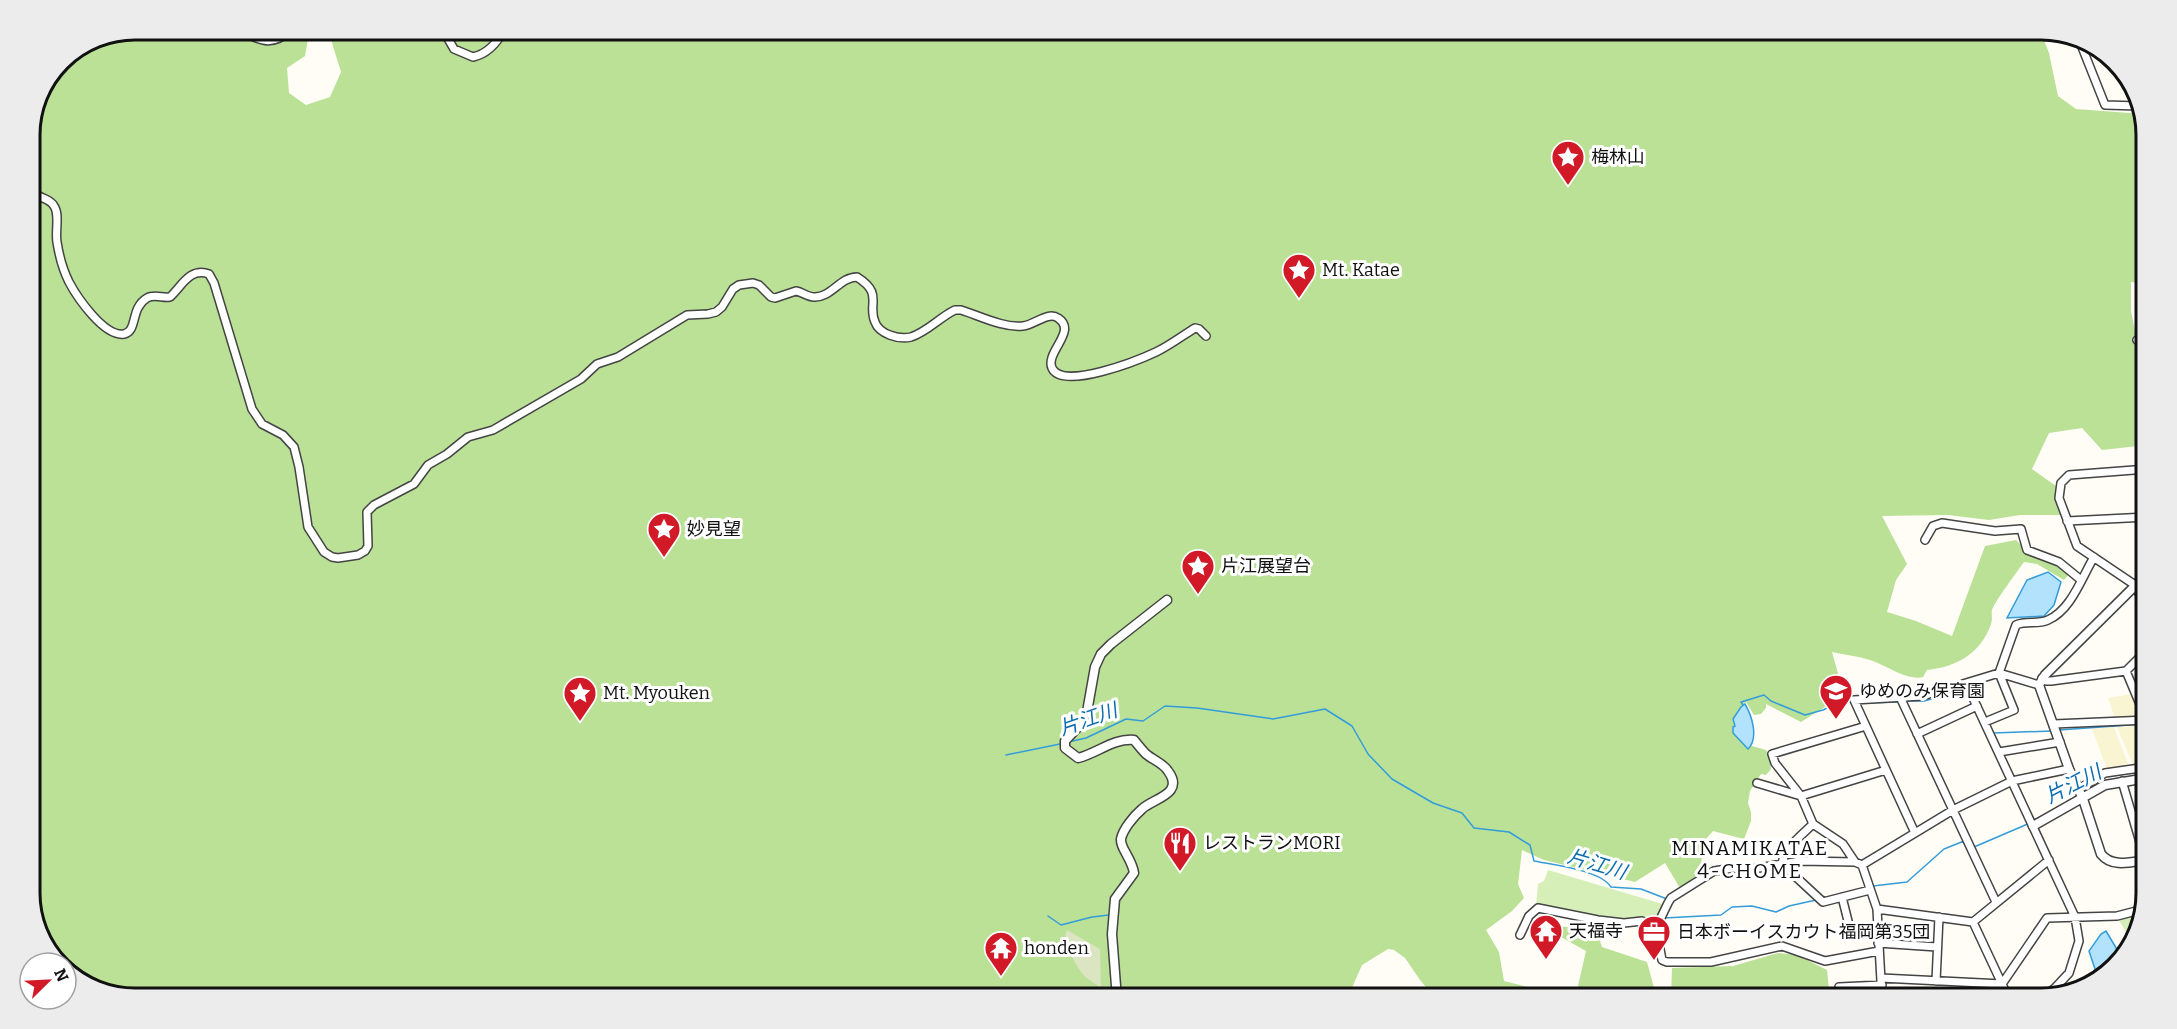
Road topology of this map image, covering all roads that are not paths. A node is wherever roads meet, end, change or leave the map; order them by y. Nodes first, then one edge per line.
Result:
1 (261, 40) edge
2 (275, 40) edge
3 (448, 40) edge
4 (498, 40) edge
5 (2083, 51) edge
6 (2131, 106) edge
7 (41, 197) edge
8 (1206, 336) dead end
9 (2136, 471) edge
10 (2136, 518) edge
11 (2067, 521) junction
12 (1925, 540) dead end
13 (2094, 557) junction
14 (2081, 579) junction
15 (2134, 586) junction
16 (2136, 590) edge
17 (1167, 600) dead end
18 (2136, 661) edge
19 (2126, 671) junction
20 (1999, 673) junction
21 (2040, 682) junction
22 (1966, 683) junction
23 (2136, 694) edge
24 (1902, 700) junction
25 (1975, 707) junction
26 (2136, 721) edge
27 (1985, 722) junction
28 (1866, 726) junction
29 (2056, 728) junction
30 (1917, 734) junction
31 (2060, 742) junction
32 (1999, 752) junction
33 (2069, 769) junction
34 (2136, 769) edge
35 (1886, 770) junction
36 (2136, 779) edge
37 (2012, 781) junction
38 (2122, 781) junction
39 (1757, 783) dead end
40 (2080, 793) junction
41 (1801, 796) junction
42 (1953, 810) junction
43 (2031, 822) junction
44 (1813, 824) junction
45 (2136, 828) edge
46 (1915, 832) junction
47 (2049, 860) junction
48 (2136, 862) edge
49 (1858, 863) junction
50 (1782, 864) junction
51 (1870, 890) junction
52 (1842, 897) junction
53 (1996, 902) junction
54 (1877, 909) junction
55 (2135, 911) edge
56 (1939, 917) junction
57 (2075, 917) junction
58 (1973, 922) junction
59 (1659, 924) junction
60 (1877, 925) junction
61 (1520, 935) dead end
62 (1878, 947) junction
63 (1937, 947) junction
64 (1936, 981) junction
65 (1881, 982) junction
66 (2002, 984) junction
67 (1116, 988) edge
68 (1839, 988) edge
69 (1881, 988) edge
70 (2004, 988) edge
71 (2055, 988) edge

1 - 2 street
3 - 4 street
5 - 6 street
7 - 8 street
9 - 11 street
10 - 11 street
11 - 13 street
12 - 14 street
13 - 14 street
13 - 15 street
14 - 20 street
15 - 16 street
15 - 21 street
17 - 67 street
18 - 19 street
19 - 21 street
19 - 23 street
20 - 21 street
20 - 22 street
20 - 27 street
21 - 29 street
22 - 24 street
22 - 25 street
24 - 28 street
24 - 30 street
25 - 27 street
25 - 30 street
26 - 29 street
27 - 32 street
28 - 35 street
28 - 41 street
29 - 31 street
30 - 42 street
31 - 32 street
31 - 33 street
32 - 37 street
33 - 37 street
33 - 40 street
34 - 40 street
35 - 41 street
35 - 46 street
36 - 38 street
37 - 42 street
37 - 43 street
38 - 40 street
38 - 45 street
39 - 41 street
40 - 43 street
40 - 48 street
41 - 44 street
42 - 46 street
42 - 53 street
43 - 47 street
44 - 49 street
44 - 50 street
46 - 49 street
47 - 53 street
47 - 57 street
49 - 50 street
49 - 51 street
50 - 52 street
50 - 59 street
51 - 52 street
51 - 54 street
52 - 60 street
53 - 58 street
54 - 56 street
54 - 60 street
55 - 57 street
56 - 58 street
56 - 63 street
57 - 66 street
57 - 71 street
58 - 66 street
59 - 61 street
59 - 62 street
60 - 62 street
62 - 63 street
62 - 65 street
63 - 64 street
64 - 65 street
64 - 66 street
65 - 68 street
65 - 69 street
66 - 70 street

